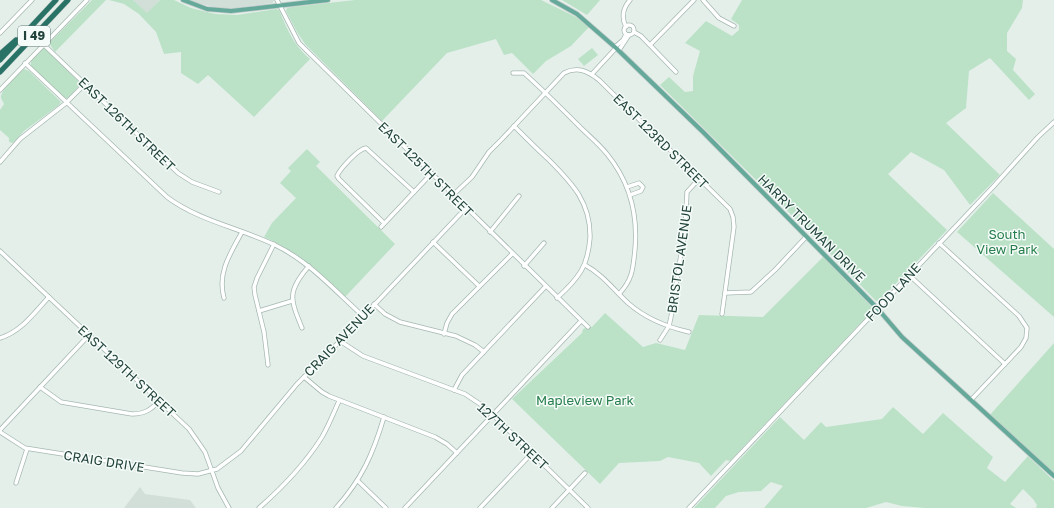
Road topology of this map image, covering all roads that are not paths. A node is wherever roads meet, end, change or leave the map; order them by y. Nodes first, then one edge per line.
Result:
1 (32, 0) edge
2 (56, 0) edge
3 (68, 0) edge
4 (87, 0) edge
5 (183, 0) edge
6 (277, 0) edge
7 (328, 0) edge
8 (552, 0) edge
9 (630, 0) edge
10 (694, 0) edge
11 (703, 0) edge
12 (280, 5) junction
13 (734, 26) dead end
14 (626, 27) junction
15 (634, 32) junction
16 (0, 33) edge
17 (627, 34) junction
18 (20, 39) junction
19 (43, 44) junction
20 (650, 45) junction
21 (617, 48) junction
22 (0, 54) edge
23 (0, 60) edge
24 (25, 64) junction
25 (0, 72) edge
26 (676, 72) dead end
27 (513, 73) dead end
28 (592, 74) junction
29 (85, 84) junction
30 (0, 90) edge
31 (546, 92) junction
32 (66, 103) junction
33 (1054, 122) edge
34 (514, 126) junction
35 (0, 162) edge
36 (431, 174) junction
37 (699, 179) junction
38 (627, 187) junction
39 (219, 192) dead end
40 (414, 192) junction
41 (453, 195) junction
42 (630, 195) junction
43 (519, 196) dead end
44 (466, 208) junction
45 (242, 232) junction
46 (490, 232) junction
47 (806, 237) junction
48 (433, 242) junction
49 (544, 243) dead end
50 (939, 243) junction
51 (274, 244) junction
52 (0, 252) edge
53 (512, 254) junction
54 (585, 265) junction
55 (309, 266) junction
56 (524, 266) junction
57 (909, 275) junction
58 (480, 286) junction
59 (545, 286) junction
60 (725, 293) junction
61 (619, 294) junction
62 (49, 297) junction
63 (224, 298) dead end
64 (557, 298) junction
65 (292, 301) junction
66 (374, 304) junction
67 (878, 308) junction
68 (259, 311) junction
69 (722, 314) dead end
70 (363, 316) junction
71 (581, 322) junction
72 (668, 326) junction
73 (588, 327) dead end
74 (302, 328) dead end
75 (689, 332) dead end
76 (444, 334) junction
77 (89, 335) junction
78 (0, 338) edge
79 (660, 340) dead end
80 (340, 341) junction
81 (484, 352) junction
82 (1005, 364) junction
83 (268, 365) dead end
84 (304, 377) junction
85 (40, 387) junction
86 (454, 390) junction
87 (971, 400) junction
88 (159, 401) junction
89 (339, 401) junction
90 (493, 415) junction
91 (384, 418) junction
92 (0, 431) edge
93 (27, 448) junction
94 (457, 453) junction
95 (532, 453) junction
96 (212, 471) junction
97 (585, 473) dead end
98 (1054, 476) edge
99 (358, 481) junction
100 (16, 483) dead end
101 (569, 490) junction
102 (229, 508) edge
103 (259, 508) edge
104 (336, 508) edge
105 (386, 508) edge
106 (405, 508) edge
107 (480, 508) edge
108 (552, 508) edge
109 (588, 508) edge
110 (689, 508) edge

1 - 16 street
2 - 18 highway, I 49
3 - 25 highway, I 49
4 - 19 street
5 - 12 main road
6 - 12 street, EAST 125TH STREET
7 - 12 main road
8 - 21 main road, HARRY TRUMAN DRIVE
9 - 14 street
10 - 20 street
11 - 13 street
12 - 36 street, EAST 125TH STREET
14 - 15 street
14 - 17 street
15 - 17 street
15 - 20 street
17 - 21 street
18 - 22 highway
18 - 23 highway, I 49
19 - 24 street
19 - 29 street, EAST 126TH STREET
20 - 26 street
21 - 28 street
21 - 47 main road, HARRY TRUMAN DRIVE
24 - 30 street
24 - 32 street
27 - 31 street
28 - 31 street
28 - 37 street, EAST 123RD STREET
29 - 32 street
29 - 39 street, EAST 126TH STREET
31 - 34 street
31 - 38 street
32 - 35 street
32 - 45 street
33 - 50 street, FOOD LANE
34 - 41 street
34 - 54 street
36 - 40 street
36 - 41 street, EAST 125TH STREET
37 - 60 street, EAST 123RD STREET
37 - 72 street, BRISTOL AVENUE
38 - 42 street
38 - 42 street
40 - 40 street
41 - 44 street, EAST 125TH STREET
42 - 61 street
43 - 46 street
44 - 46 street, EAST 125TH STREET
44 - 48 street, CRAIG AVENUE
45 - 51 street
45 - 63 street
46 - 53 street, EAST 125TH STREET
47 - 60 street
47 - 67 main road, HARRY TRUMAN DRIVE
48 - 58 street
48 - 66 street, CRAIG AVENUE
49 - 56 street
50 - 57 street, FOOD LANE
50 - 82 street
51 - 55 street
51 - 68 street
52 - 62 street, EAST 129TH STREET
53 - 56 street, EAST 125TH STREET
53 - 58 street
54 - 61 street
54 - 64 street
55 - 65 street
55 - 70 street
56 - 59 street, EAST 125TH STREET
57 - 67 street, FOOD LANE
57 - 82 street
58 - 76 street
59 - 64 street, EAST 125TH STREET
59 - 81 street
60 - 69 street
61 - 72 street
62 - 77 street, EAST 129TH STREET
62 - 78 street
64 - 71 street, EAST 125TH STREET
65 - 68 street
65 - 74 street
66 - 70 street, CRAIG AVENUE
66 - 76 street
67 - 87 main road, HARRY TRUMAN DRIVE
67 - 110 street, FOOD LANE
68 - 83 street
70 - 80 street, CRAIG AVENUE
71 - 73 street, EAST 125TH STREET
71 - 90 street
72 - 75 street
72 - 79 street, BRISTOL AVENUE
76 - 81 street
77 - 85 street
77 - 88 street, EAST 129TH STREET
80 - 84 street, CRAIG AVENUE
80 - 86 street, 127TH STREET
81 - 86 street
82 - 87 street
84 - 89 street
84 - 96 street, CRAIG AVENUE
85 - 88 street
85 - 92 street
86 - 90 street, 127TH STREET
87 - 98 main road, HARRY TRUMAN DRIVE
88 - 96 street, EAST 129TH STREET
89 - 91 street
89 - 103 street
90 - 94 street
90 - 95 street, 127TH STREET
91 - 94 street
91 - 99 street
92 - 93 street, CRAIG DRIVE
93 - 96 street, CRAIG DRIVE
93 - 100 street
94 - 106 street
95 - 101 street, 127TH STREET
95 - 107 street
96 - 102 street, EAST 129TH STREET
97 - 101 street
99 - 104 street
99 - 105 street
101 - 108 street
101 - 109 street, 127TH STREET

